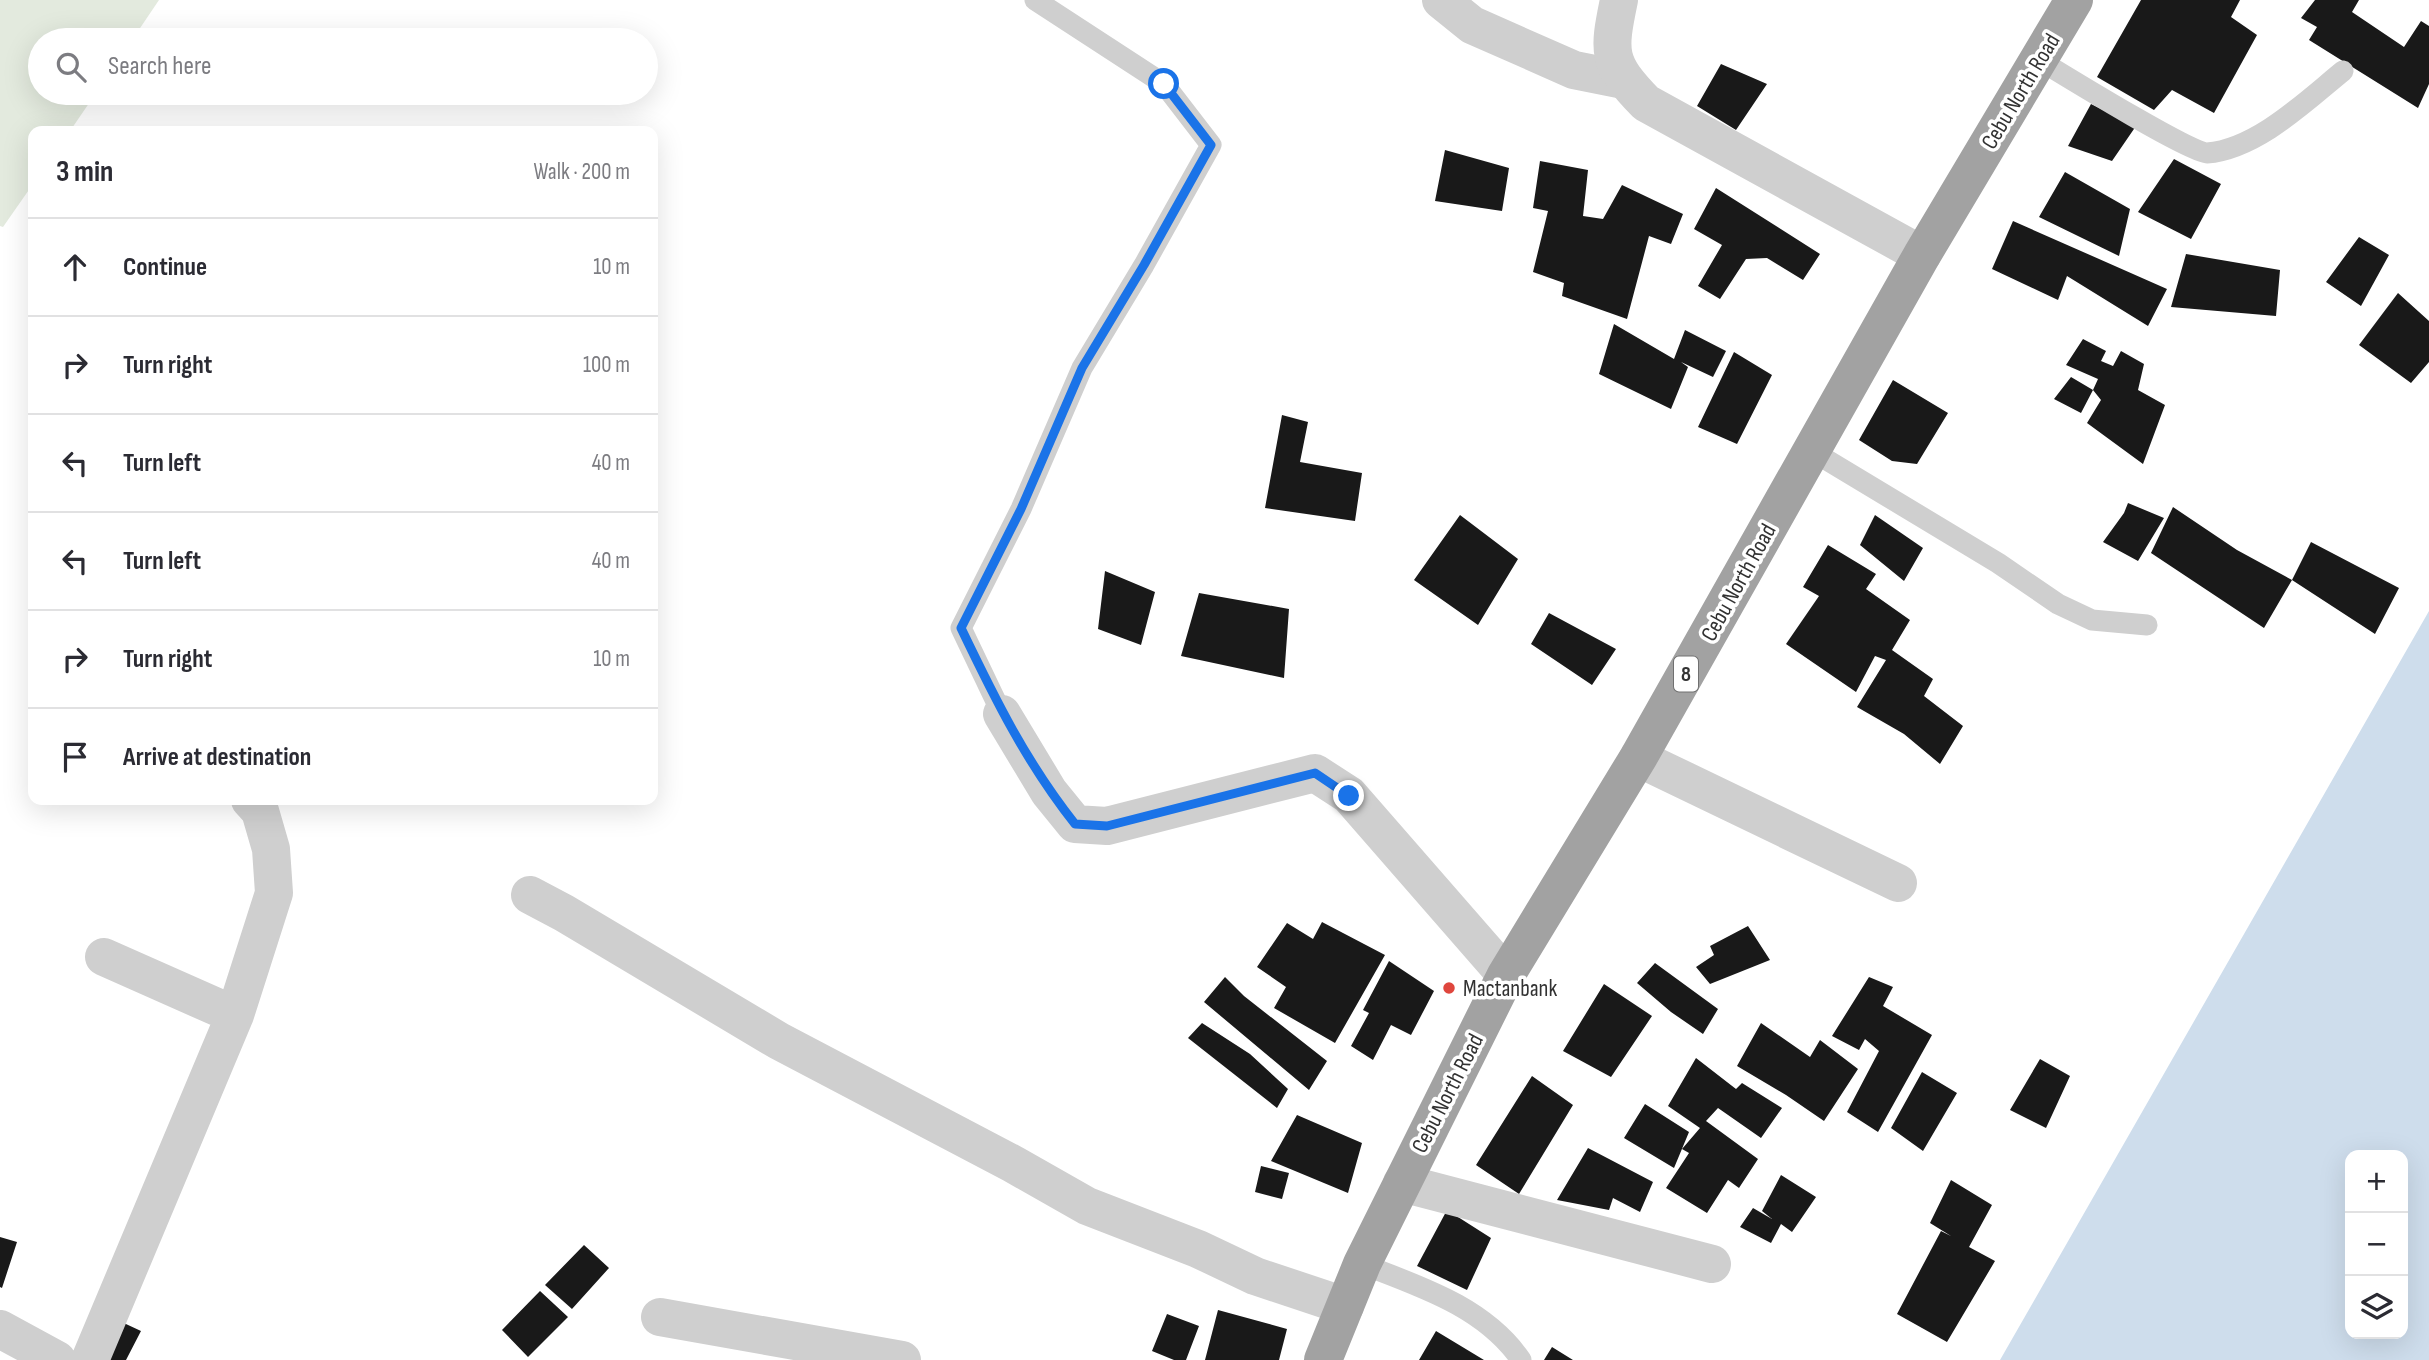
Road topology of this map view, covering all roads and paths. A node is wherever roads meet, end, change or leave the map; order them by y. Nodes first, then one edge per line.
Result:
1 (1035, 0) edge
2 (1441, 0) edge
3 (1619, 0) edge
4 (2074, 0) edge
5 (2039, 60) junction
6 (2343, 71) dead end
7 (1624, 80) junction
8 (1922, 255) junction
9 (1812, 452) junction
10 (2147, 625) dead end
11 (1002, 714) joint
12 (1639, 758) junction
13 (255, 805) edge
14 (1898, 883) dead end
15 (530, 895) dead end
16 (104, 957) dead end
17 (1506, 975) junction
18 (235, 1015) junction
19 (1402, 1182) junction
20 (1362, 1264) junction
21 (1712, 1264) dead end
22 (1345, 1306) junction
23 (660, 1317) dead end
24 (0, 1329) edge
25 (57, 1360) edge
26 (90, 1360) edge
27 (902, 1360) edge
28 (1323, 1360) edge
29 (1521, 1360) edge

1 - 11 lane
2 - 7 street
3 - 7 street
4 - 5 highway, Cebu North Road / 8
5 - 6 lane
5 - 8 highway, Cebu North Road / 8
7 - 8 street
8 - 9 highway, Cebu North Road / 8
9 - 10 lane
9 - 12 highway, Cebu North Road / 8
11 - 17 street
12 - 14 street
12 - 17 highway, Cebu North Road / 8
13 - 18 street
15 - 22 street
16 - 18 street
17 - 19 highway, Cebu North Road / 8
18 - 26 street
19 - 20 highway, Cebu North Road / 8
19 - 21 street
20 - 22 highway, Cebu North Road / 8
20 - 29 lane
22 - 28 highway, Cebu North Road / 8
23 - 27 street
24 - 25 street

